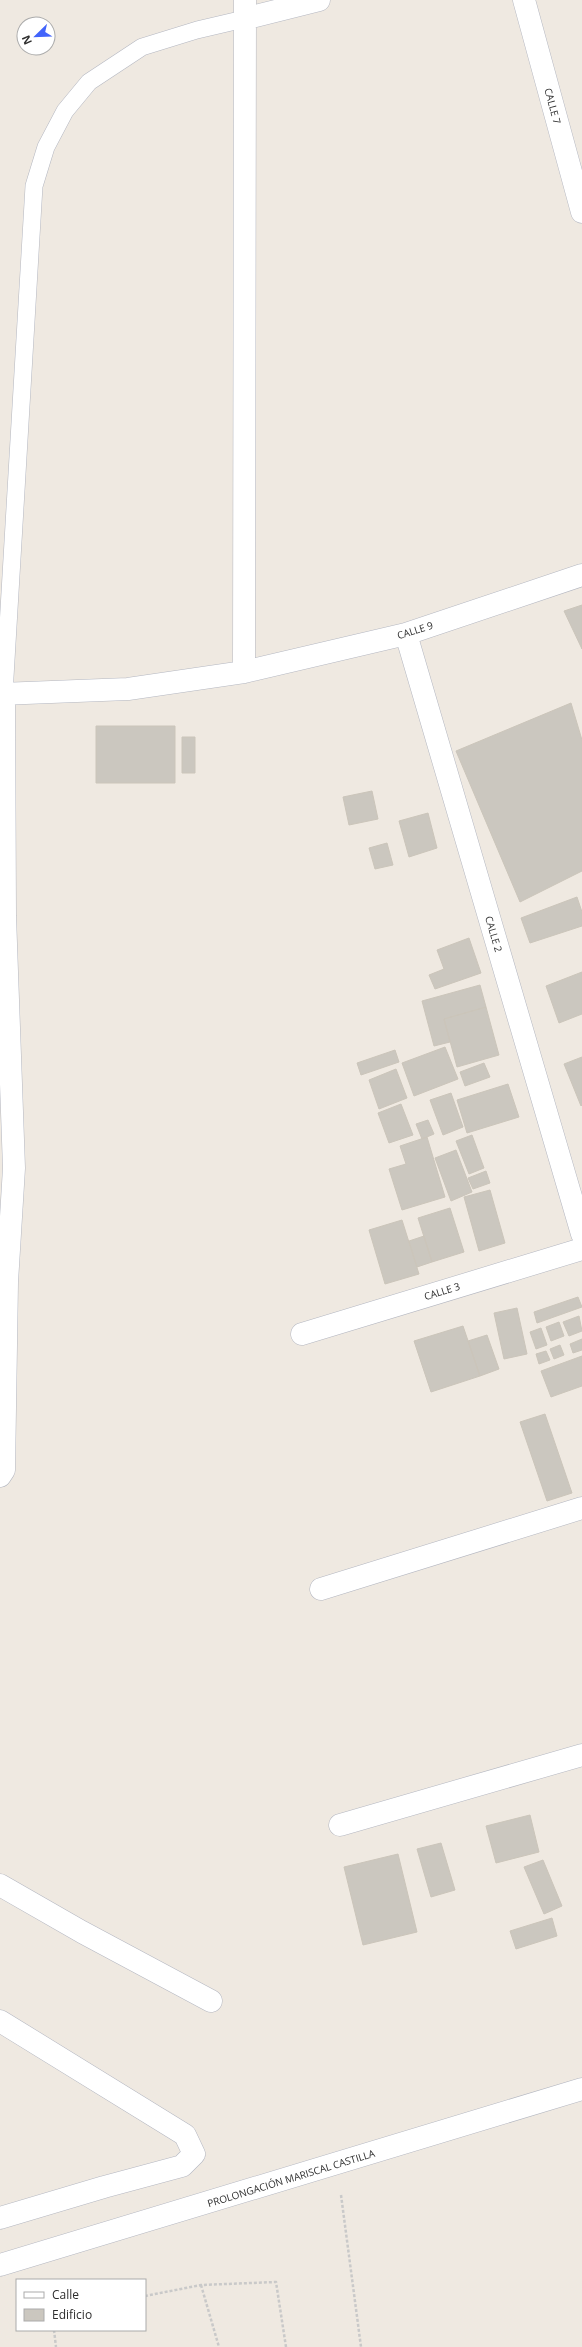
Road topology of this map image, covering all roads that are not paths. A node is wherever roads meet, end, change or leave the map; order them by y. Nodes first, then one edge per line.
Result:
1 (319, 0) edge
2 (524, 0) edge
3 (245, 10) edge
4 (582, 212) edge
5 (582, 575) edge
6 (406, 634) junction
7 (244, 672) junction
8 (2, 694) edge
9 (3, 916) edge
10 (582, 1234) edge
11 (582, 1249) edge
12 (4, 1282) edge
13 (302, 1334) dead end
14 (0, 1476) edge
15 (582, 1508) edge
16 (321, 1589) dead end
17 (582, 1755) edge
18 (340, 1825) dead end
19 (0, 1885) edge
20 (211, 2001) dead end
21 (0, 2021) edge
22 (582, 2089) edge
23 (0, 2218) edge
24 (0, 2265) edge

1 - 3 street
2 - 4 street, CALLE 7
3 - 7 street
3 - 8 lane
5 - 6 street, CALLE 9
6 - 7 street, CALLE 9
6 - 10 street, CALLE 2
7 - 8 street, CALLE 9
8 - 9 street
9 - 12 street
11 - 13 street, CALLE 3
12 - 14 street
15 - 16 street
17 - 18 street
19 - 20 street
21 - 23 street
22 - 24 street, PROLONGACIÓN MARISCAL CASTILLA

